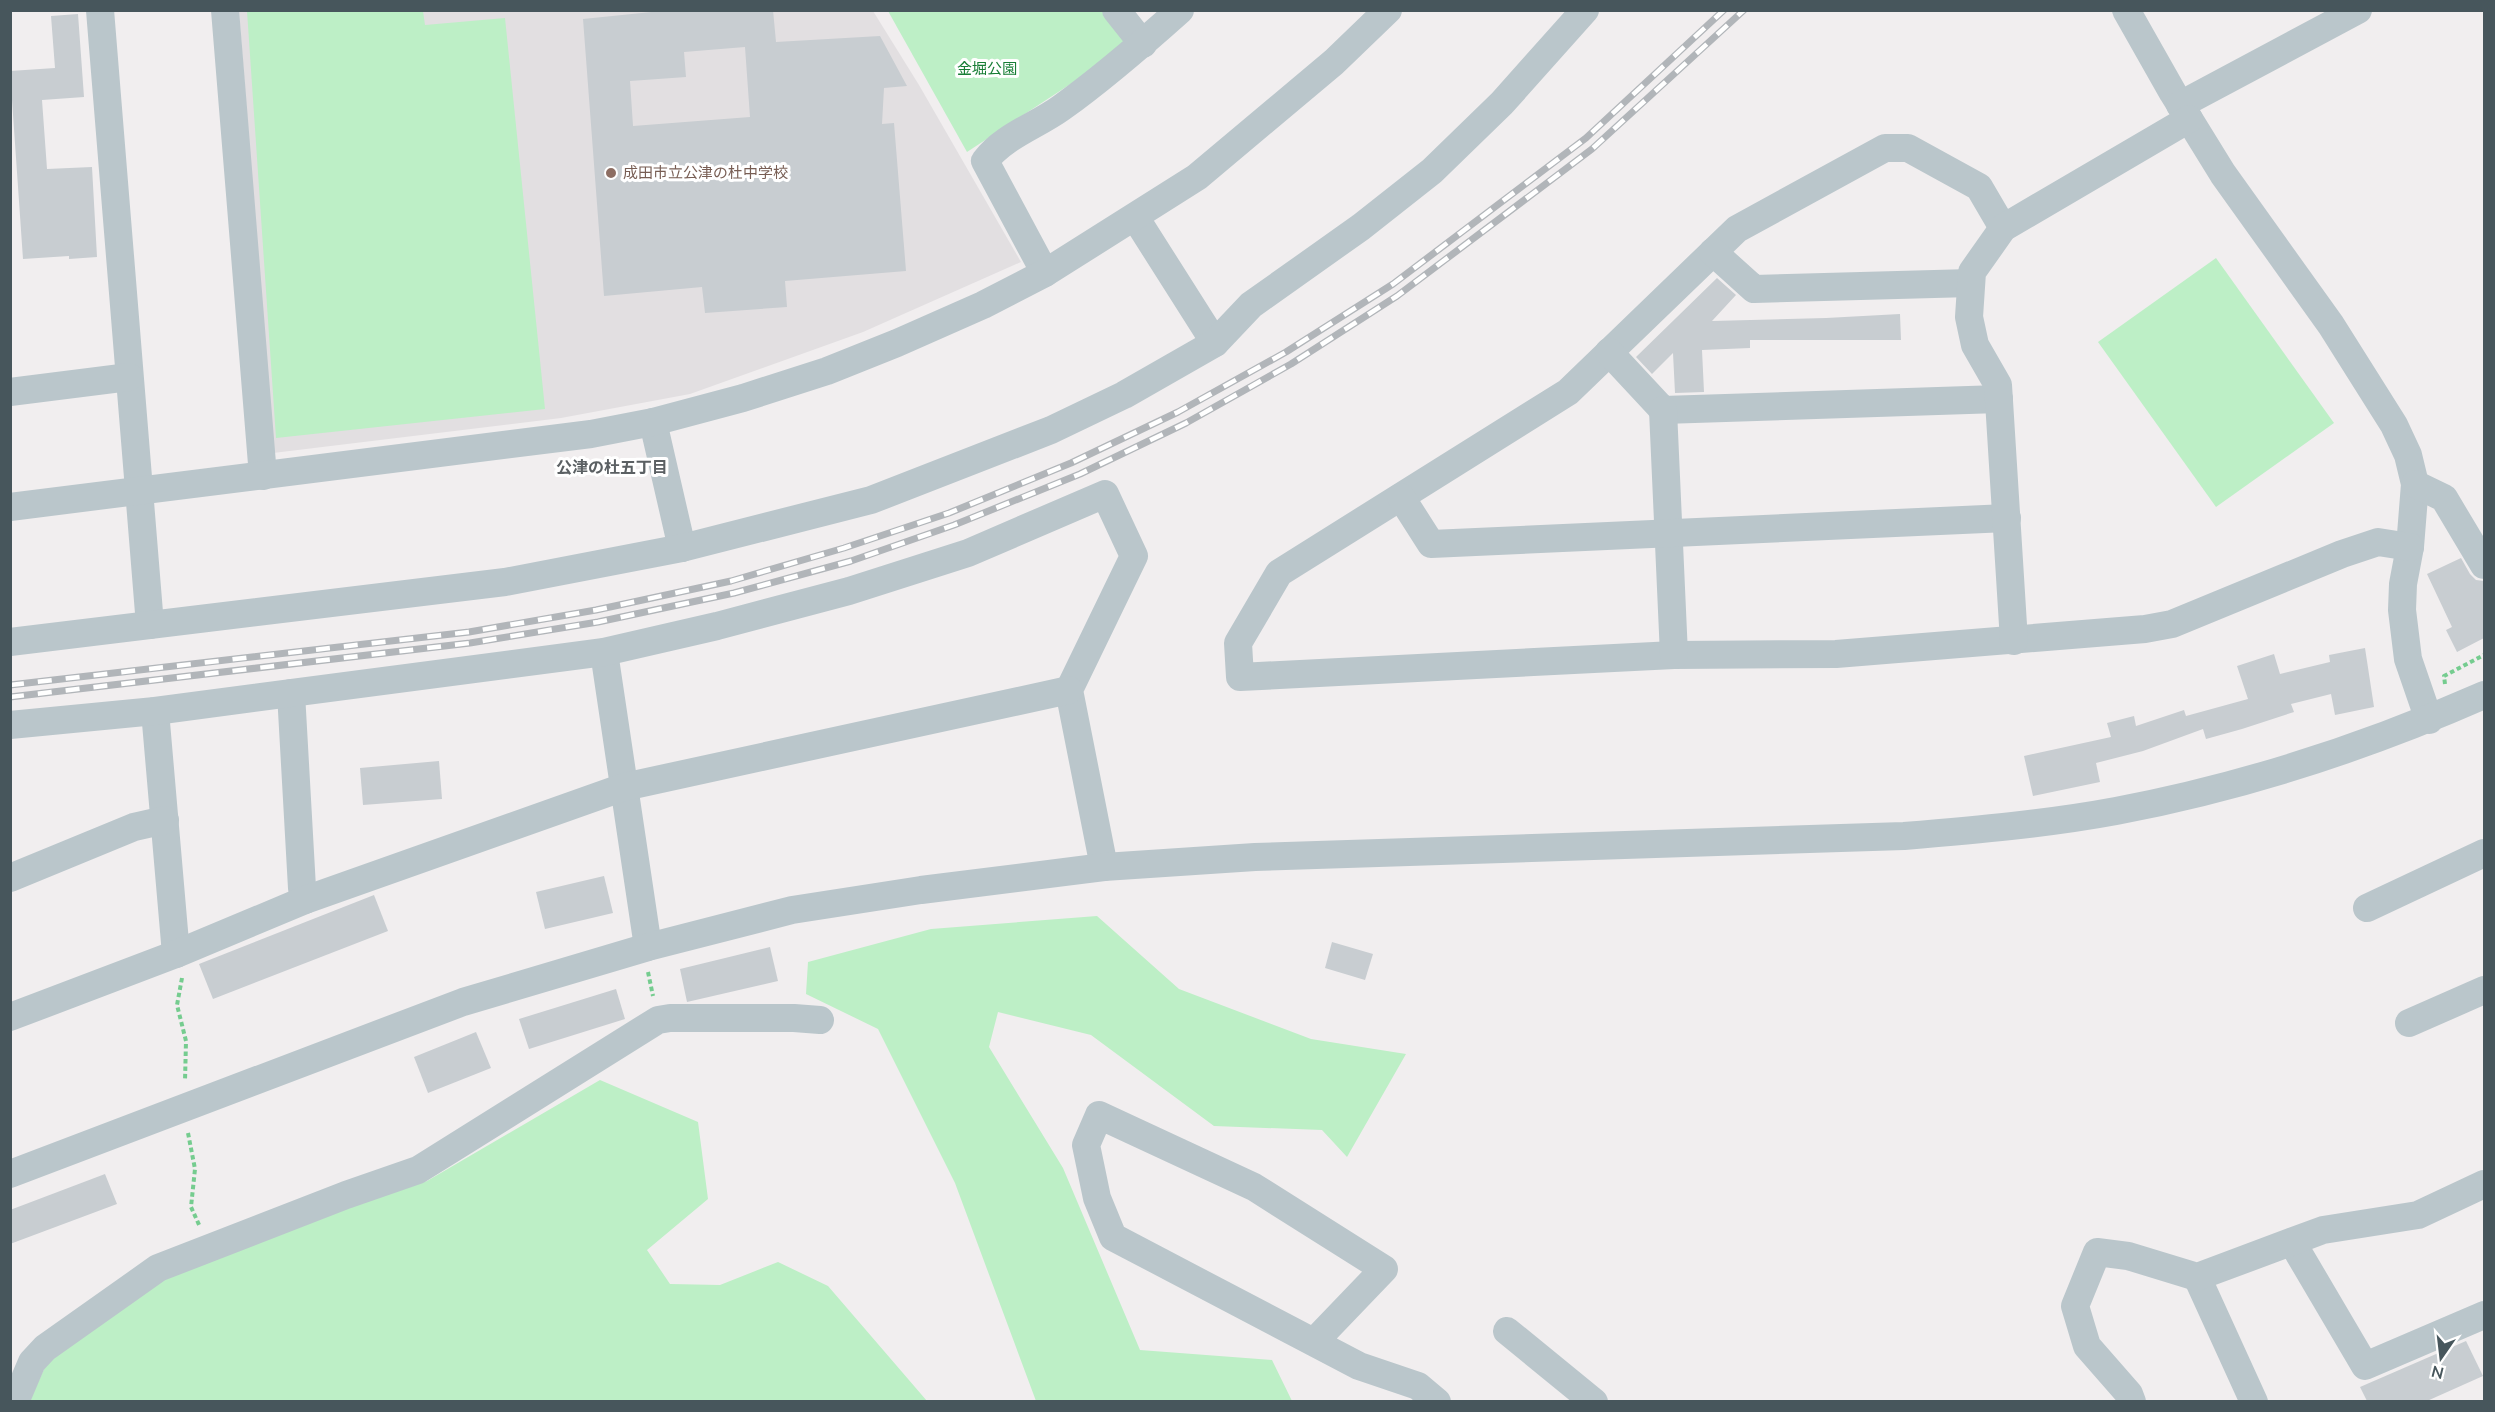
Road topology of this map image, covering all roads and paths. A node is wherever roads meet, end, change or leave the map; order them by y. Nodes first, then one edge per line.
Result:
1 (100, 10) edge
2 (225, 10) edge
3 (1116, 10) edge
4 (1180, 10) edge
5 (1388, 10) edge
6 (1585, 10) edge
7 (2126, 10) edge
8 (2358, 10) edge
9 (1143, 44) junction
10 (2185, 112) junction
11 (1135, 217) junction
12 (2003, 228) junction
13 (1713, 252) junction
14 (1045, 273) junction
15 (1971, 282) junction
16 (1215, 343) junction
17 (1609, 352) junction
18 (129, 377) junction
19 (10, 392) edge
20 (1999, 399) junction
21 (1663, 410) junction
22 (653, 422) junction
23 (263, 476) junction
24 (2415, 484) junction
25 (139, 492) junction
26 (1401, 497) junction
27 (10, 507) edge
28 (2007, 518) junction
29 (1668, 533) junction
30 (2410, 547) junction
31 (682, 548) junction
32 (2484, 565) edge
33 (150, 625) junction
34 (2014, 640) junction
35 (10, 642) edge
36 (604, 652) junction
37 (1674, 655) junction
38 (2484, 655) edge
39 (1070, 690) junction
40 (2445, 690) dead end
41 (291, 693) junction
42 (2484, 695) edge
43 (155, 711) junction
44 (2429, 720) junction
45 (10, 725) edge
46 (624, 787) junction
47 (165, 820) junction
48 (2484, 853) edge
49 (1104, 867) junction
50 (10, 878) edge
51 (305, 900) junction
52 (2367, 908) dead end
53 (648, 947) junction
54 (176, 954) junction
55 (2484, 990) edge
56 (10, 1017) edge
57 (820, 1020) dead end
58 (2409, 1023) dead end
59 (184, 1081) dead end
60 (188, 1132) dead end
61 (10, 1174) edge
62 (2484, 1184) edge
63 (2292, 1242) junction
64 (211, 1246) junction
65 (2197, 1277) junction
66 (2484, 1315) edge
67 (1508, 1331) dead end
68 (1314, 1342) junction
69 (16, 1390) edge
70 (1437, 1401) edge
71 (1594, 1401) edge
72 (2132, 1401) edge
73 (2254, 1401) edge

1 - 18 street
2 - 23 street
3 - 9 street
4 - 9 street
5 - 11 street
6 - 16 street
7 - 10 street
8 - 10 street
9 - 14 street
10 - 12 street
10 - 24 street
11 - 14 street
11 - 16 street
12 - 13 street
12 - 15 street
13 - 15 street
13 - 17 street
14 - 22 street
15 - 20 street
16 - 31 street
17 - 21 street
17 - 26 street
18 - 19 street
18 - 25 street
20 - 21 street
20 - 28 street
21 - 29 street
22 - 23 street
22 - 31 street
23 - 25 street
24 - 30 street
24 - 32 street
25 - 27 street
25 - 33 street
26 - 29 street
26 - 37 street
28 - 29 street
28 - 34 street
29 - 37 street
30 - 34 street
30 - 44 street
31 - 33 street
33 - 35 street
34 - 37 street
36 - 39 street
36 - 41 street
36 - 46 street
38 - 40 path
39 - 46 street
39 - 49 street
41 - 43 street
41 - 51 street
42 - 44 street
43 - 45 street
43 - 47 street
44 - 49 street
46 - 51 street
46 - 53 street
47 - 50 street
47 - 54 street
48 - 52 street
49 - 53 street
51 - 54 street
53 - 61 street
54 - 56 street
54 - 59 path
55 - 58 street
57 - 64 street
60 - 64 path
62 - 63 street
63 - 65 street
63 - 66 street
64 - 69 street
65 - 72 street
65 - 73 street
67 - 71 street
68 - 68 street
68 - 70 street

